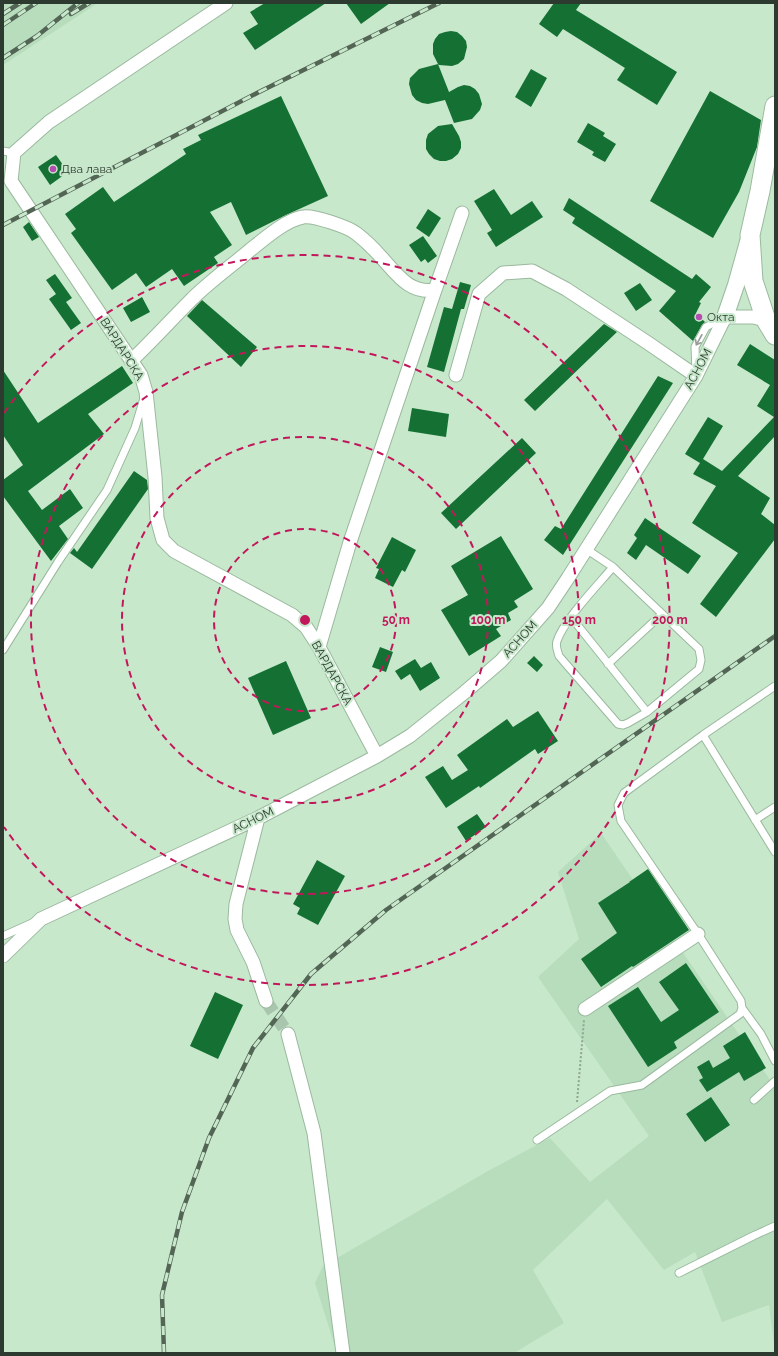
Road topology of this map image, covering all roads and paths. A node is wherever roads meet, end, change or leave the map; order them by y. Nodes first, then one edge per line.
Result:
1 (226, 3) edge
2 (775, 106) edge
3 (9, 152) edge
4 (7, 183) edge
5 (462, 213) dead end
6 (750, 235) junction
7 (435, 290) junction
8 (725, 317) junction
9 (770, 327) edge
10 (132, 361) junction
11 (456, 375) dead end
12 (696, 376) junction
13 (146, 392) junction
14 (586, 549) junction
15 (613, 567) junction
16 (662, 614) junction
17 (571, 617) junction
18 (319, 647) junction
19 (3, 650) edge
20 (608, 664) junction
21 (775, 686) edge
22 (647, 712) junction
23 (703, 734) junction
24 (377, 756) junction
25 (775, 807) edge
26 (258, 818) junction
27 (755, 820) junction
28 (775, 852) edge
29 (41, 919) junction
30 (698, 934) junction
31 (3, 936) edge
32 (3, 956) edge
33 (266, 1001) tunnel mouth
34 (742, 1008) junction
35 (585, 1009) joint
36 (288, 1034) tunnel mouth
37 (775, 1061) edge
38 (775, 1081) edge
39 (754, 1100) dead end
40 (576, 1113) junction
41 (537, 1140) dead end
42 (775, 1226) edge
43 (678, 1273) dead end
44 (343, 1353) edge

1 - 3 street, ВАРДАРСКА
2 - 6 main road, АСНОМ
3 - 4 street, ВАРДАРСКА
4 - 10 street, ВАРДАРСКА
5 - 7 street
6 - 8 street, АСНОМ
6 - 9 main road
7 - 10 street
7 - 18 street
8 - 9 street
8 - 12 street, АСНОМ
10 - 13 street, ВАРДАРСКА
11 - 12 street
12 - 14 street, АСНОМ
13 - 18 street, ВАРДАРСКА
13 - 19 lane
14 - 15 lane
14 - 24 street, АСНОМ
15 - 16 lane
15 - 17 lane
16 - 20 lane
16 - 22 lane
17 - 20 lane
17 - 22 lane
18 - 24 street, ВАРДАРСКА
20 - 22 lane
21 - 23 lane
23 - 27 lane
23 - 30 lane
24 - 26 street, АСНОМ
25 - 27 lane
26 - 29 street, АСНОМ
26 - 33 street
27 - 28 lane
29 - 31 lane, АСНОМ
29 - 32 street
30 - 34 lane
30 - 35 street
34 - 37 lane
34 - 40 lane
35 - 40 path
36 - 44 street
38 - 39 lane
40 - 41 lane
42 - 43 lane

